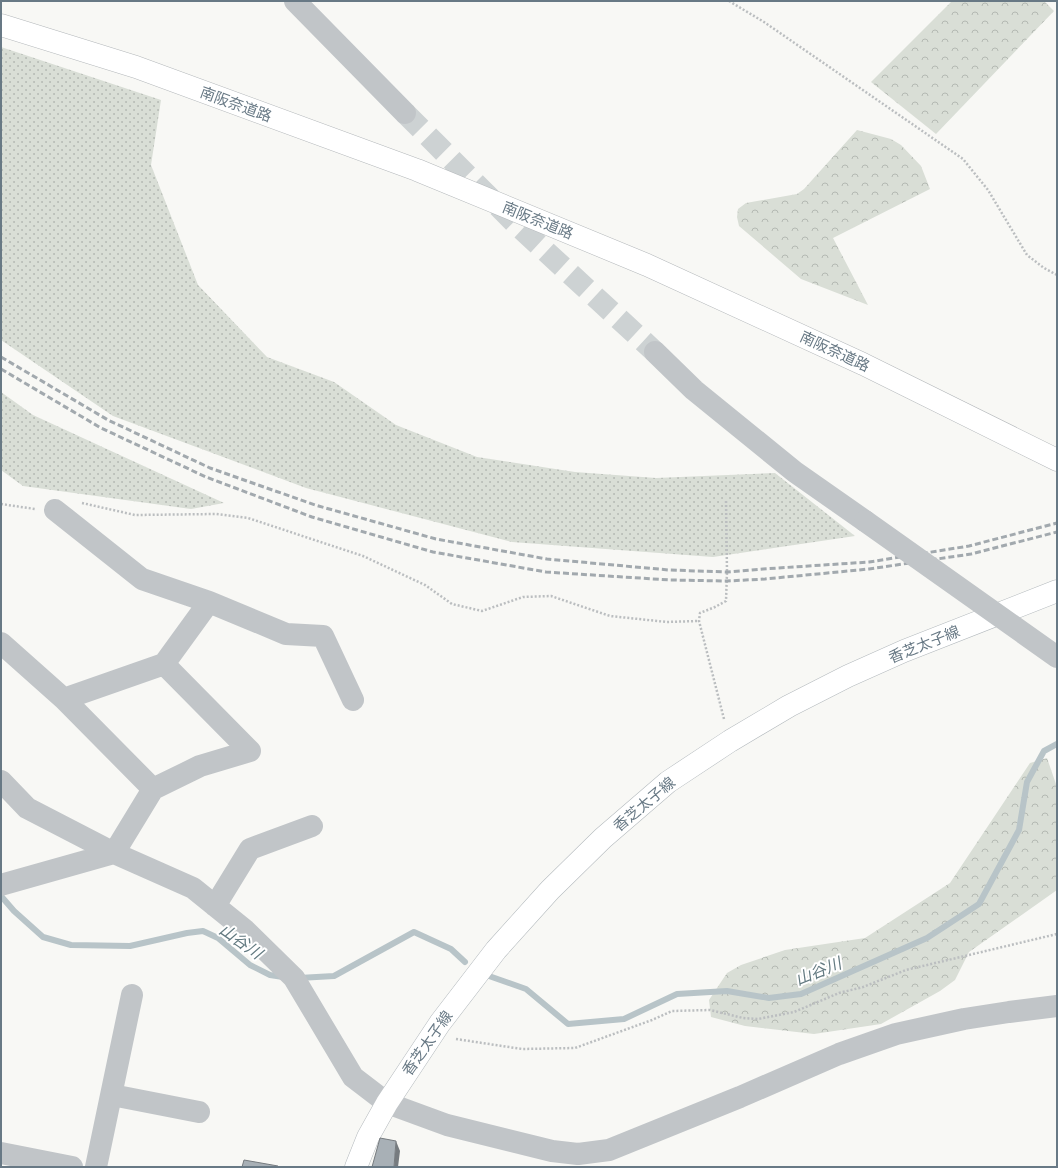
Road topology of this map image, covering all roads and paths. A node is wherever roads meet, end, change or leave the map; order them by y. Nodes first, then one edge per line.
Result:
1 (295, 1) edge
2 (729, 1) edge
3 (1, 11) edge
4 (1, 26) edge
5 (405, 113) tunnel mouth
6 (1057, 275) edge
7 (655, 352) tunnel mouth
8 (1052, 450) edge
9 (726, 500) dead end
10 (1, 504) edge
11 (55, 510) junction
12 (1057, 590) edge
13 (209, 602) junction
14 (699, 621) junction
15 (1, 643) edge
16 (1057, 657) edge
17 (164, 664) junction
18 (64, 699) junction
19 (353, 700) dead end
20 (730, 741) junction
21 (1, 781) edge
22 (153, 789) junction
23 (312, 826) dead end
24 (114, 853) junction
25 (6, 884) edge
26 (215, 906) junction
27 (1057, 934) edge
28 (132, 995) dead end
29 (1057, 1006) edge
30 (455, 1039) dead end
31 (112, 1095) junction
32 (387, 1103) junction
33 (199, 1112) dead end
34 (1, 1153) edge
35 (72, 1167) edge
36 (96, 1167) edge
37 (356, 1167) edge

1 - 5 street
2 - 6 path
3 - 8 main road, 南阪奈道路
4 - 8 main road, 南阪奈道路
7 - 16 street, bridge
9 - 14 path
10 - 11 path
11 - 13 street
11 - 14 path
12 - 20 main road, 香芝太子線
13 - 17 street
13 - 19 street
14 - 20 path
15 - 18 street
17 - 18 street
17 - 22 street
18 - 22 street
20 - 32 main road, 香芝太子線
21 - 24 street
22 - 24 street
23 - 26 street
24 - 25 street
24 - 26 street
26 - 32 street
27 - 30 path
28 - 31 street
29 - 32 street
31 - 33 street
31 - 36 street
32 - 37 main road, 香芝太子線
34 - 35 street

